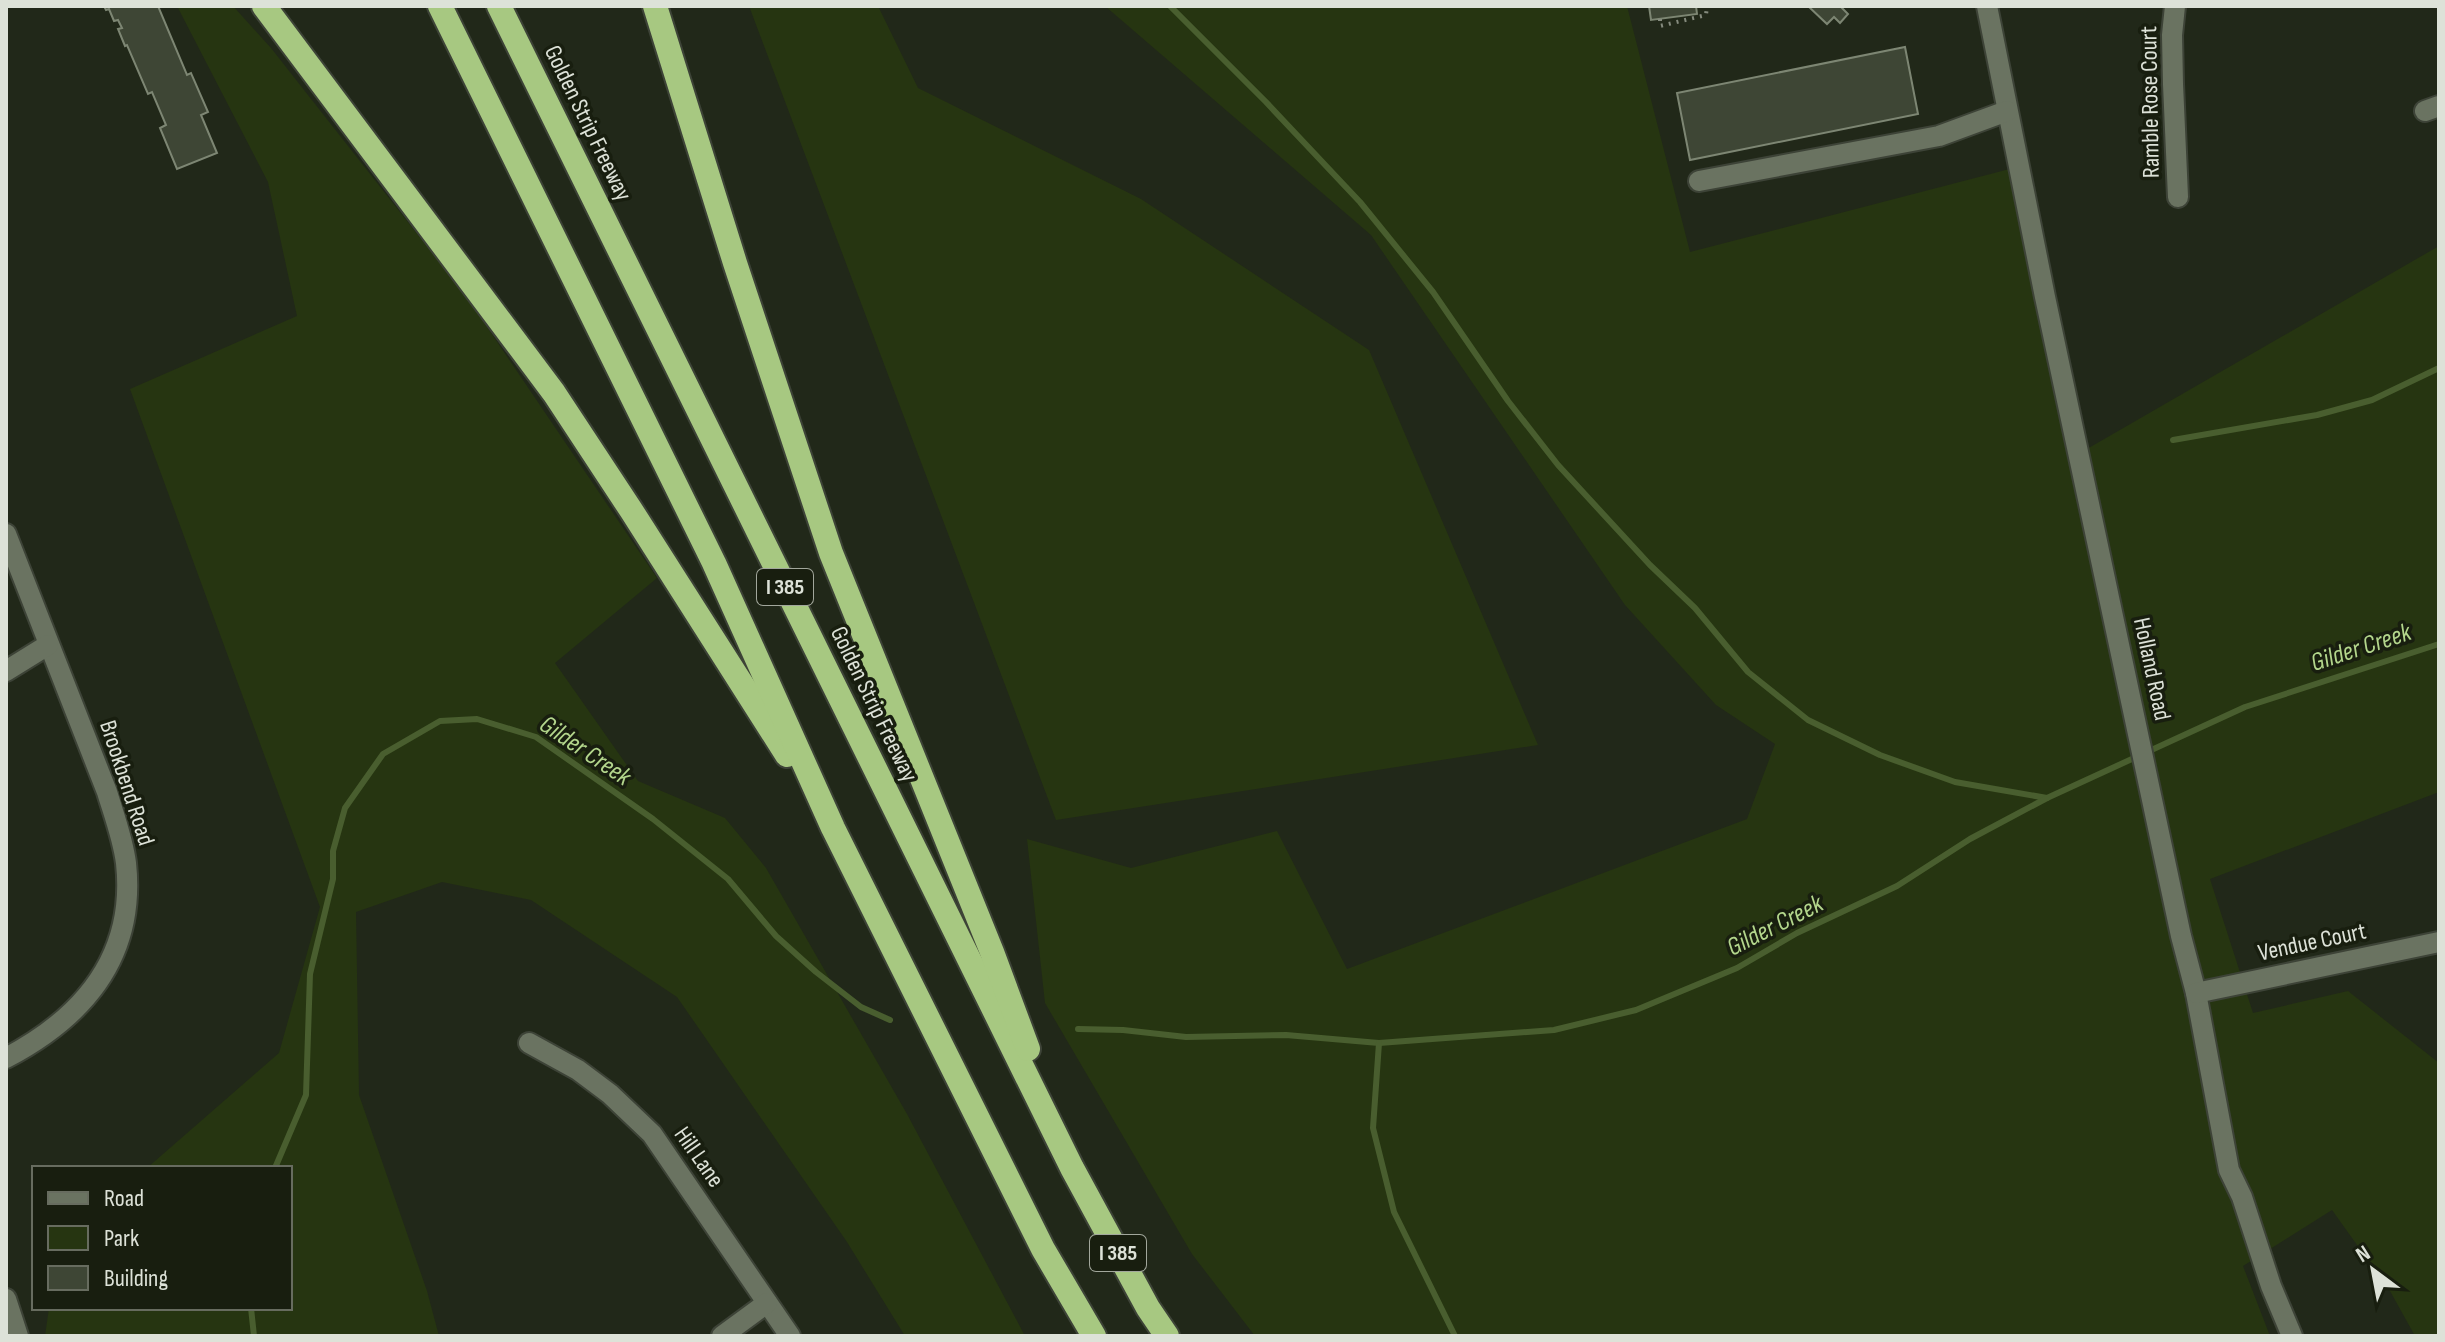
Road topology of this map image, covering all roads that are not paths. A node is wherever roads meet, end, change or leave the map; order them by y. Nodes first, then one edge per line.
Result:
1 (264, 6) edge
2 (440, 6) edge
3 (499, 6) edge
4 (655, 6) edge
5 (1987, 6) edge
6 (2175, 6) edge
7 (2007, 111) junction
8 (1699, 181) dead end
9 (2178, 197) dead end
10 (6, 534) edge
11 (48, 645) junction
12 (6, 671) edge
13 (833, 828) junction
14 (2439, 942) edge
15 (2196, 993) junction
16 (529, 1043) dead end
17 (6, 1058) edge
18 (1072, 1168) junction
19 (6, 1299) edge
20 (767, 1303) junction
21 (18, 1336) edge
22 (722, 1336) edge
23 (790, 1336) edge
24 (1094, 1336) edge
25 (1167, 1336) edge
26 (2292, 1336) edge

1 - 13 highway
2 - 13 highway, I 385
3 - 18 highway, Golden Strip Freeway / I 385
4 - 18 highway
5 - 7 street, Holland Road
6 - 9 street, Ramble Rose Court
7 - 8 street
7 - 15 street, Holland Road
10 - 11 street, Brookbend Road
11 - 12 street
11 - 17 street, Brookbend Road
13 - 24 highway, I 385
14 - 15 street, Vendue Court
15 - 26 street, Holland Road
16 - 20 street, Hill Lane
18 - 25 highway, Golden Strip Freeway / I 385
19 - 21 street
20 - 22 street
20 - 23 street, Hill Lane

